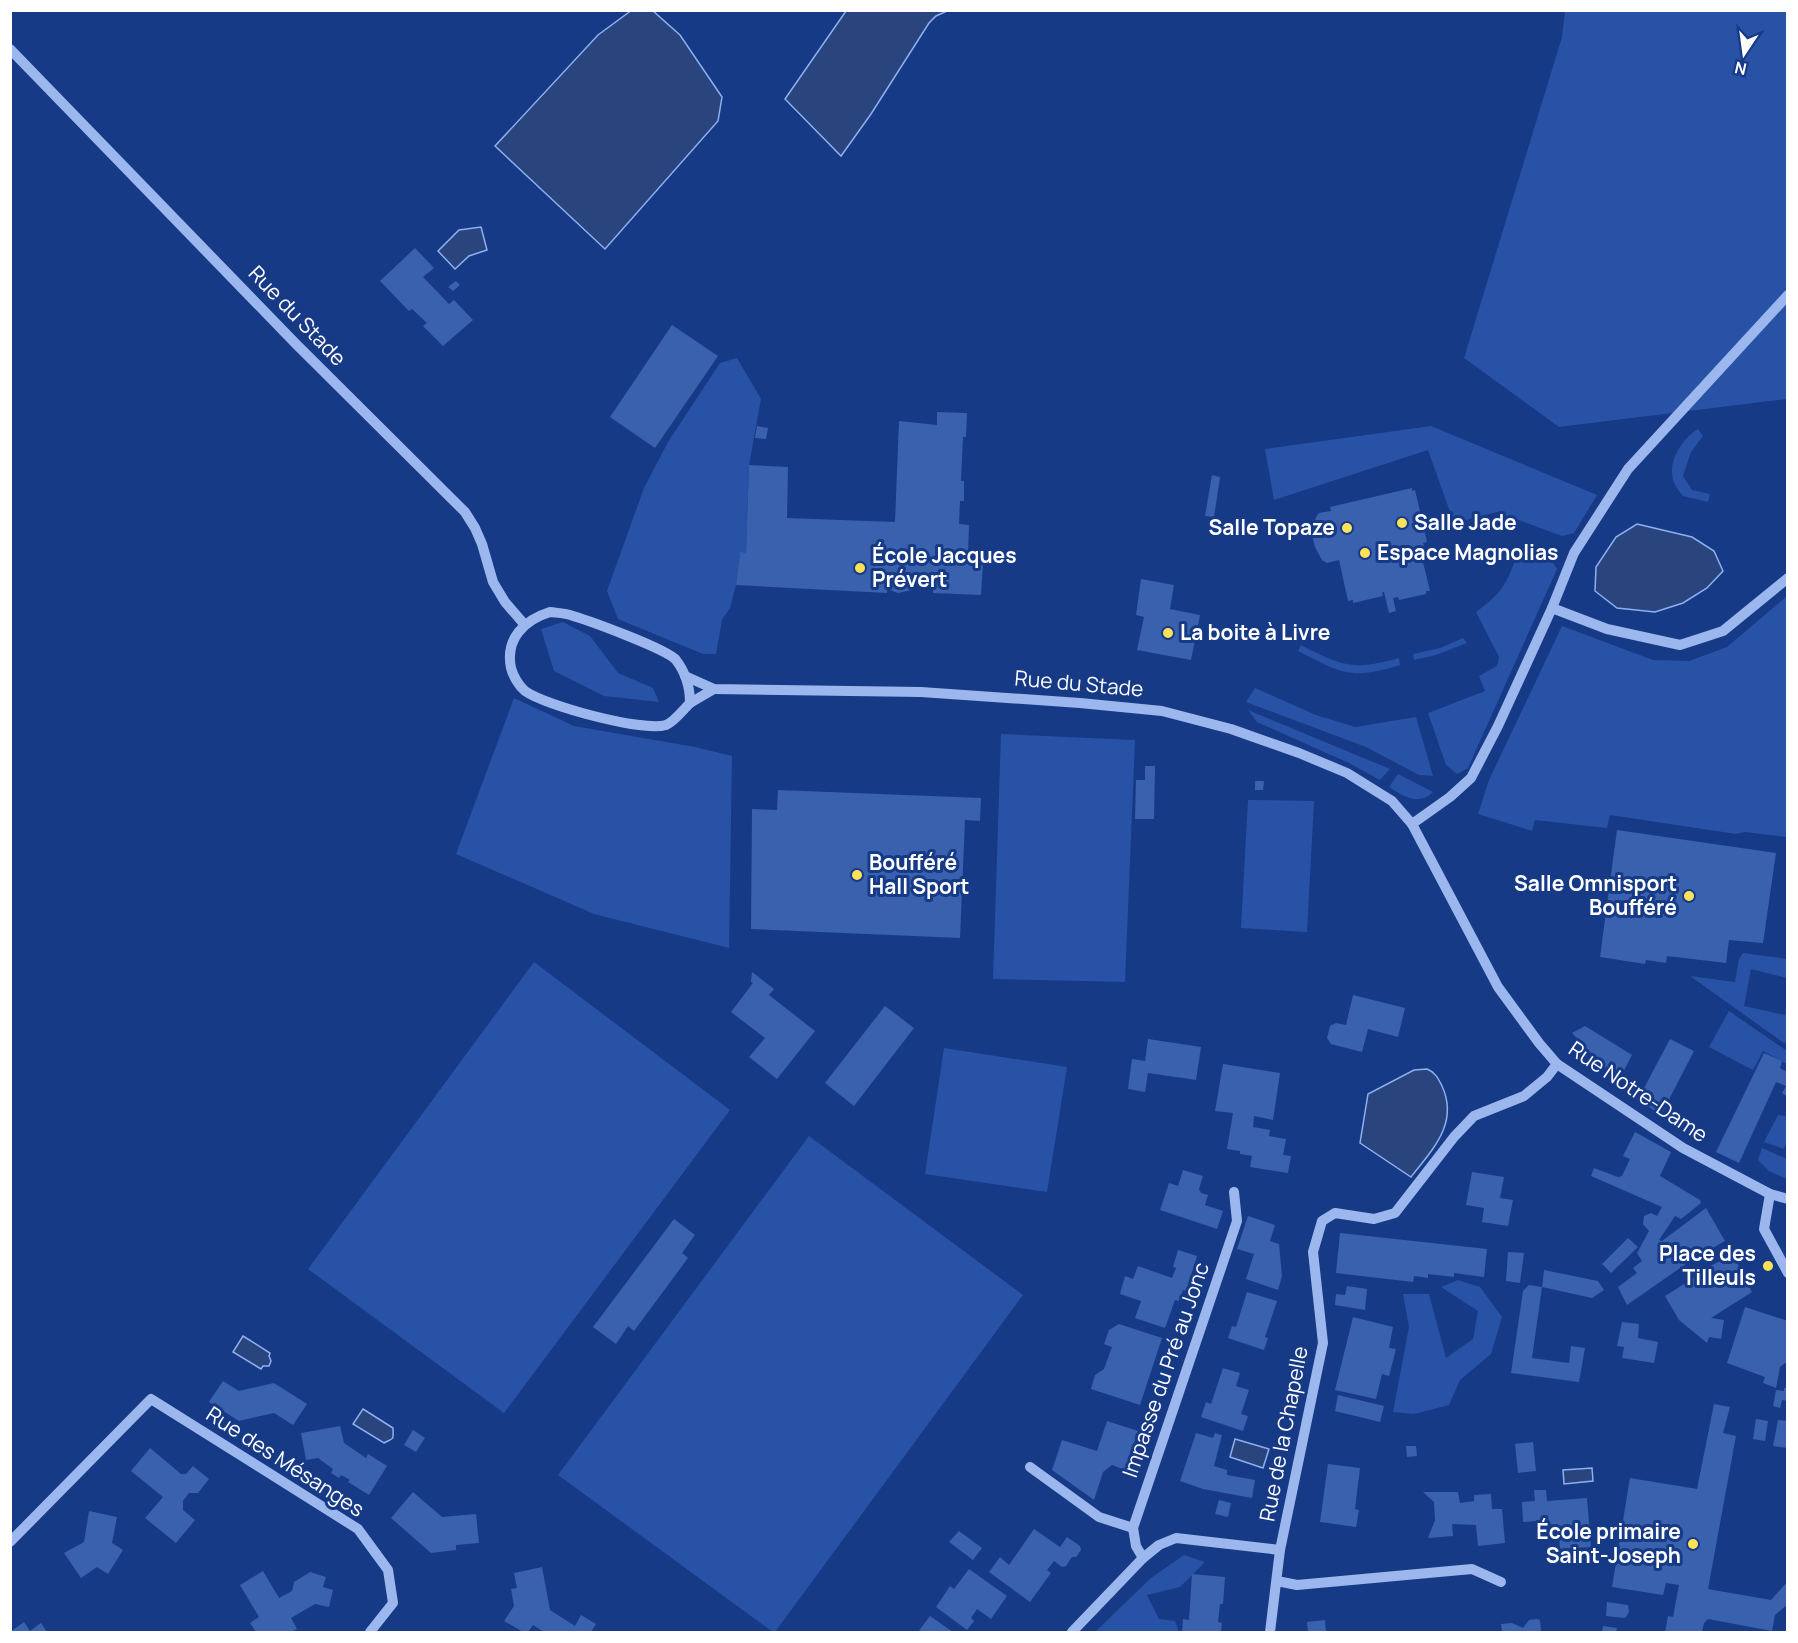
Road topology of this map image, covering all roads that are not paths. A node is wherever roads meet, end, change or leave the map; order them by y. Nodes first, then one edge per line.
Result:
1 (12, 51) edge
2 (1788, 295) edge
3 (1788, 578) edge
4 (1552, 608) junction
5 (524, 624) junction
6 (685, 676) junction
7 (714, 689) junction
8 (690, 703) junction
9 (1412, 824) junction
10 (1557, 1064) junction
11 (1234, 1192) dead end
12 (1770, 1194) junction
13 (1788, 1199) edge
14 (1788, 1273) edge
15 (1030, 1467) dead end
16 (1132, 1528) junction
17 (10, 1542) edge
18 (1280, 1550) junction
19 (1143, 1558) junction
20 (1277, 1581) junction
21 (1501, 1582) dead end
22 (370, 1632) edge
23 (1072, 1632) edge
24 (1270, 1632) edge

1 - 5 street, Rue du Stade
2 - 4 street
3 - 4 street
4 - 9 street
5 - 6 street
5 - 8 street
6 - 7 street, Rue du Stade
6 - 8 street
7 - 8 street
7 - 9 street, Rue du Stade
9 - 10 street, Rue Notre-Dame
10 - 12 street, Rue Notre-Dame
10 - 18 street, Rue de la Chapelle
11 - 16 street, Impasse du Pré au Jonc
12 - 13 street, Rue Notre-Dame
12 - 14 street
15 - 16 street
16 - 19 street
17 - 22 street, Rue des Mésanges
18 - 19 street
18 - 20 street, Rue de la Chapelle
19 - 23 street
20 - 21 street
20 - 24 street, Rue de la Chapelle

